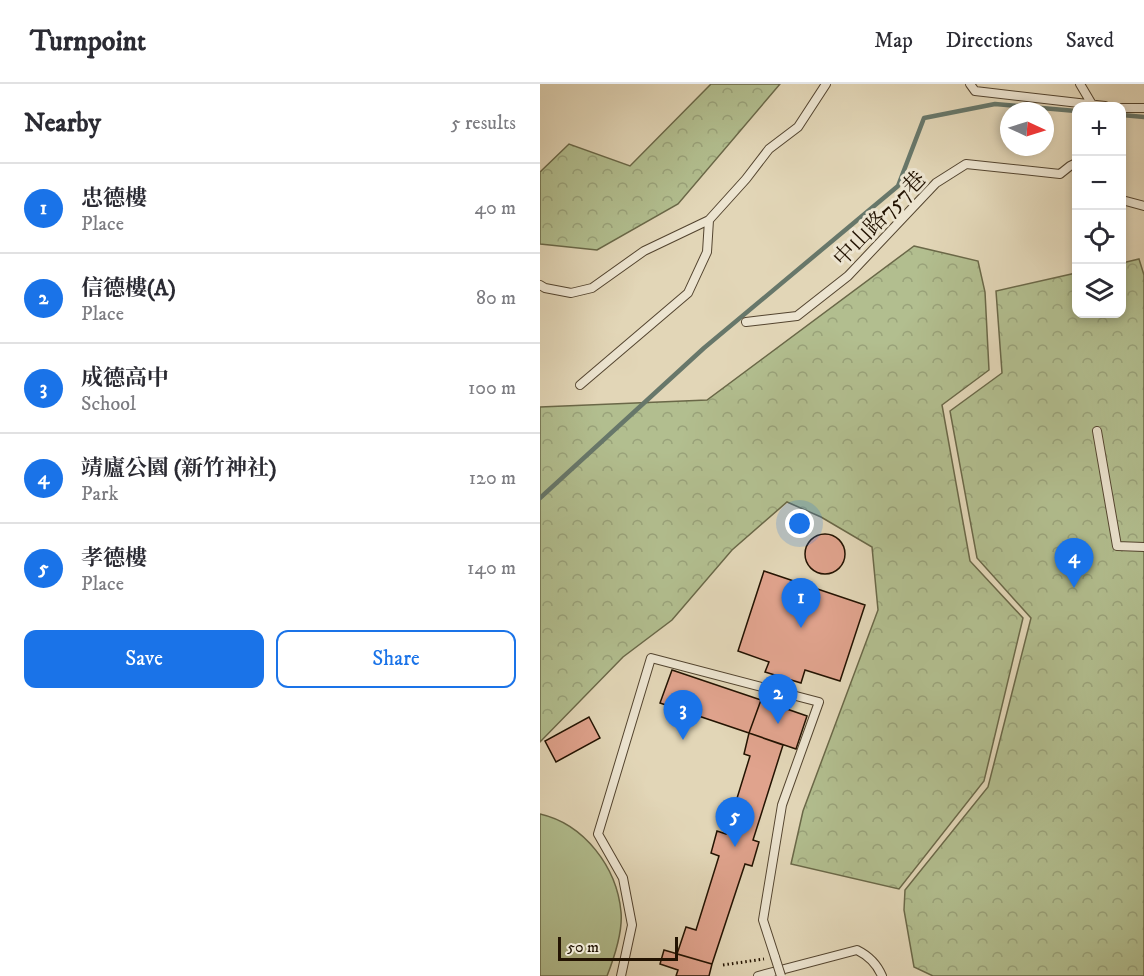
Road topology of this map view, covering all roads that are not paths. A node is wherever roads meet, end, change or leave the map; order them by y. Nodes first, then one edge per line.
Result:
1 (826, 84) edge
2 (970, 84) edge
3 (1080, 84) edge
4 (1091, 102) edge
5 (1072, 103) edge
6 (1126, 108) edge
7 (1144, 108) edge
8 (1072, 165) edge
9 (1126, 201) edge
10 (1144, 207) edge
11 (709, 220) junction
12 (540, 285) edge
13 (746, 322) dead end
14 (580, 385) dead end
15 (1097, 431) dead end
16 (1144, 547) edge
17 (621, 976) edge
18 (759, 976) edge
19 (781, 976) edge
20 (882, 976) edge

1 - 11 lane
2 - 5 lane
3 - 4 lane
6 - 7 lane
8 - 13 lane, 中山路757巷
9 - 10 lane
11 - 12 lane
11 - 14 lane
15 - 16 lane
17 - 19 lane, bridge
18 - 20 lane

